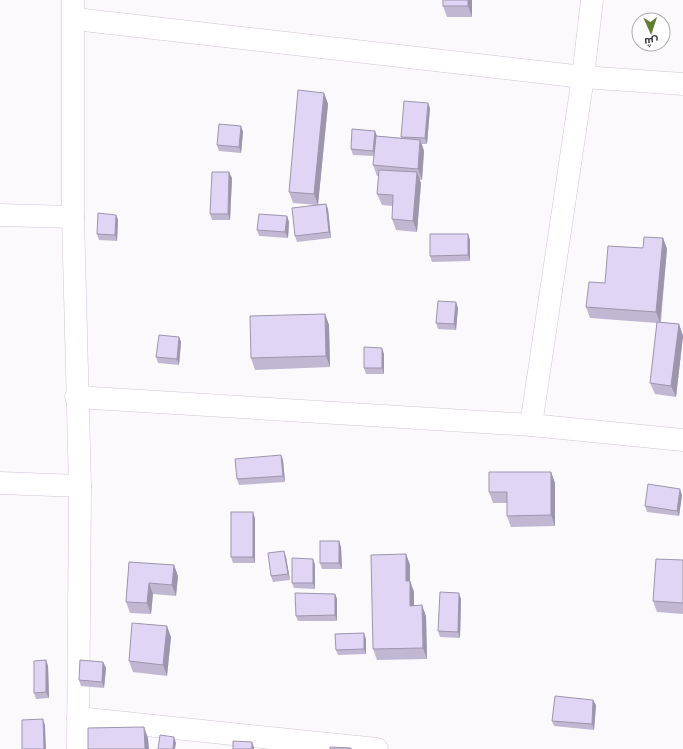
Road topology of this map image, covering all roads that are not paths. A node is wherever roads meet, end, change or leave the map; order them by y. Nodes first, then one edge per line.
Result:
1 (592, 0) edge
2 (74, 10) edge
3 (583, 77) junction
4 (683, 84) edge
5 (0, 215) edge
6 (73, 218) junction
7 (76, 397) junction
8 (531, 425) junction
9 (683, 440) edge
10 (0, 483) edge
11 (80, 486) junction
12 (78, 718) junction
13 (78, 749) edge
14 (377, 749) edge

1 - 3 street
2 - 3 street
2 - 6 street
3 - 4 street
3 - 8 street
5 - 6 street
6 - 7 street
7 - 8 street
7 - 11 street
8 - 9 street
10 - 11 street
11 - 12 street
12 - 13 street
12 - 14 street

